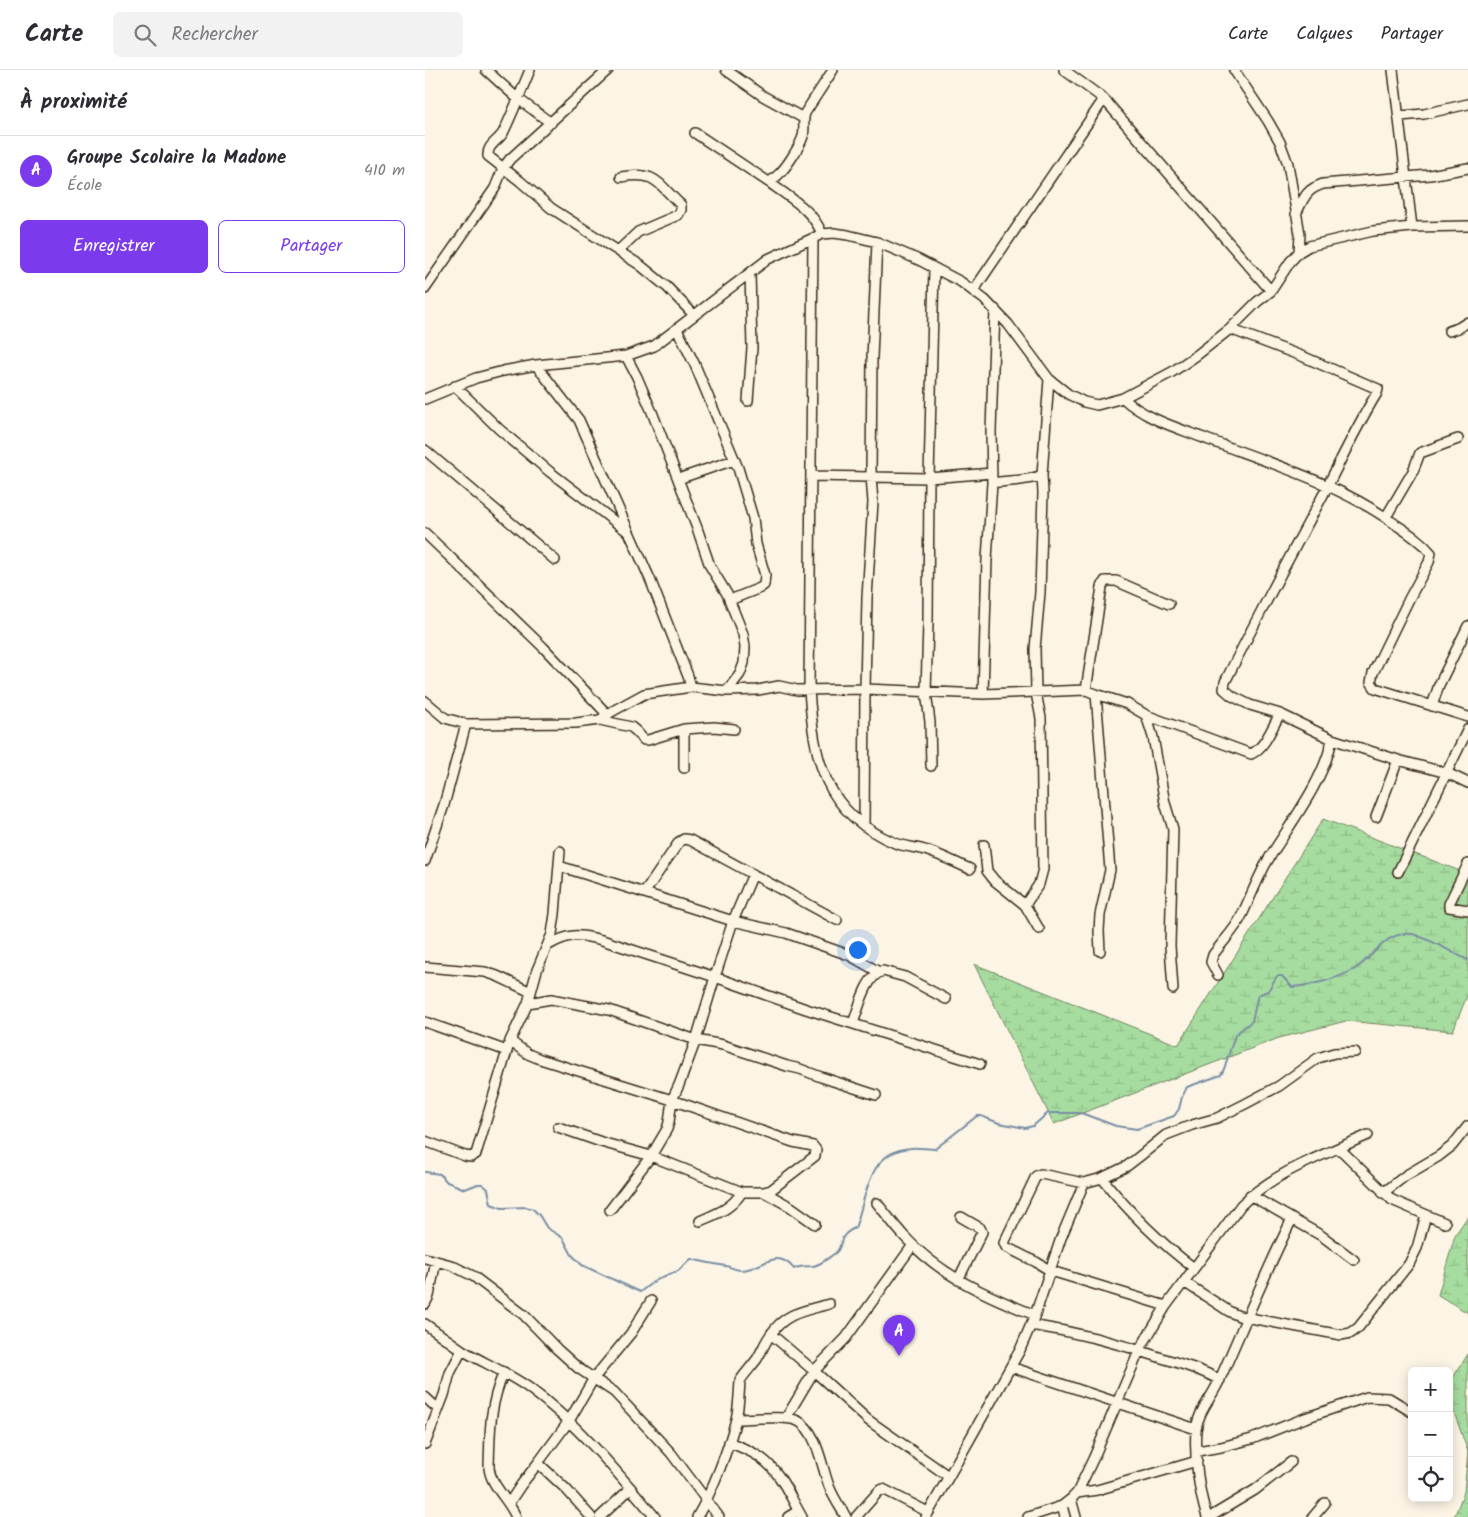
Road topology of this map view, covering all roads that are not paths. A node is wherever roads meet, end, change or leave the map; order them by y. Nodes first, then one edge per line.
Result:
1 (486, 70) edge
2 (530, 70) edge
3 (608, 70) edge
4 (726, 70) edge
5 (833, 70) edge
6 (1065, 70) edge
7 (1235, 70) edge
8 (1393, 70) edge
9 (517, 98) junction
10 (1104, 99) junction
11 (1468, 104) edge
12 (1400, 116) junction
13 (803, 118) junction
14 (551, 124) junction
15 (695, 133) dead end
16 (503, 168) junction
17 (1468, 168) edge
18 (621, 177) dead end
19 (1407, 178) junction
20 (770, 183) junction
21 (1296, 214) junction
22 (1468, 226) edge
23 (1412, 227) junction
24 (817, 236) junction
25 (877, 242) junction
26 (619, 250) junction
27 (1299, 252) junction
28 (934, 268) junction
29 (750, 273) junction
30 (425, 289) edge
31 (974, 290) junction
32 (1271, 291) junction
33 (995, 309) junction
34 (694, 315) junction
35 (1468, 322) edge
36 (677, 329) junction
37 (1230, 329) junction
38 (1449, 331) dead end
39 (626, 356) junction
40 (536, 364) junction
41 (1049, 379) junction
42 (455, 386) junction
43 (1123, 398) junction
44 (425, 399) edge
45 (748, 401) dead end
46 (1458, 439) dead end
47 (425, 450) edge
48 (734, 460) junction
49 (991, 473) junction
50 (1042, 475) junction
51 (811, 476) junction
52 (871, 476) junction
53 (929, 478) junction
54 (678, 479) junction
55 (992, 483) junction
56 (1328, 484) junction
57 (1386, 517) junction
58 (425, 533) edge
59 (629, 533) junction
60 (555, 560) dead end
61 (730, 600) junction
62 (1169, 604) dead end
63 (1468, 626) edge
64 (691, 687) junction
65 (865, 689) junction
66 (809, 690) junction
67 (1086, 690) junction
68 (727, 691) junction
69 (927, 692) junction
70 (1036, 693) junction
71 (983, 694) junction
72 (1096, 694) junction
73 (425, 701) edge
74 (1432, 706) junction
75 (1280, 714) junction
76 (1147, 715) junction
77 (1468, 716) edge
78 (603, 717) junction
79 (466, 724) junction
80 (683, 729) junction
81 (734, 729) dead end
82 (1468, 730) edge
83 (1332, 739) junction
84 (1397, 760) junction
85 (931, 766) dead end
86 (684, 768) dead end
87 (1447, 774) junction
88 (1468, 783) edge
89 (1376, 817) dead end
90 (864, 826) junction
91 (984, 845) dead end
92 (561, 851) dead end
93 (425, 861) edge
94 (1468, 864) edge
95 (559, 866) junction
96 (971, 869) dead end
97 (1398, 872) dead end
98 (753, 874) junction
99 (645, 892) junction
100 (1025, 905) junction
101 (1468, 910) edge
102 (837, 920) dead end
103 (733, 922) junction
104 (1039, 929) dead end
105 (547, 946) junction
106 (1100, 951) dead end
107 (425, 967) edge
108 (879, 972) junction
109 (1218, 975) dead end
110 (715, 978) junction
111 (1173, 988) dead end
112 (531, 992) junction
113 (946, 999) dead end
114 (528, 1003) junction
115 (425, 1022) edge
116 (853, 1023) junction
117 (696, 1040) junction
118 (510, 1041) junction
119 (507, 1051) junction
120 (1355, 1052) dead end
121 (980, 1064) dead end
122 (876, 1095) dead end
123 (672, 1100) junction
124 (1468, 1126) edge
125 (558, 1127) dead end
126 (1367, 1134) dead end
127 (425, 1141) edge
128 (1339, 1148) junction
129 (651, 1156) junction
130 (1103, 1178) junction
131 (1084, 1183) junction
132 (742, 1192) junction
133 (764, 1192) junction
134 (1383, 1193) junction
135 (1251, 1195) junction
136 (877, 1203) dead end
137 (610, 1210) dead end
138 (1426, 1216) junction
139 (961, 1217) dead end
140 (1292, 1219) junction
141 (700, 1221) dead end
142 (1445, 1223) dead end
143 (815, 1224) dead end
144 (913, 1245) junction
145 (425, 1258) edge
146 (1354, 1260) dead end
147 (436, 1261) junction
148 (1194, 1268) junction
149 (1051, 1271) junction
150 (958, 1280) junction
151 (1183, 1282) junction
152 (651, 1301) dead end
153 (425, 1304) edge
154 (829, 1304) dead end
155 (1166, 1306) junction
156 (1035, 1315) junction
157 (1247, 1318) junction
158 (425, 1324) edge
159 (1031, 1325) junction
160 (771, 1334) junction
161 (1140, 1349) junction
162 (462, 1350) junction
163 (1011, 1367) junction
164 (814, 1371) junction
165 (504, 1372) junction
166 (594, 1378) junction
167 (1220, 1380) junction
168 (425, 1397) edge
169 (1117, 1402) junction
170 (438, 1409) junction
171 (1408, 1410) edge
172 (785, 1418) junction
173 (736, 1419) junction
174 (569, 1421) junction
175 (1196, 1429) junction
176 (729, 1442) junction
177 (425, 1444) edge
178 (1197, 1450) junction
179 (1197, 1461) junction
180 (1291, 1462) dead end
181 (538, 1464) junction
182 (949, 1476) junction
183 (631, 1488) junction
184 (1074, 1496) junction
185 (706, 1501) junction
186 (509, 1503) junction
187 (1325, 1503) dead end
188 (1062, 1506) junction
189 (800, 1514) edge
190 (927, 1515) edge
191 (516, 1517) edge
192 (591, 1517) edge
193 (600, 1517) edge
194 (655, 1517) edge
195 (697, 1517) edge
196 (719, 1517) edge
197 (788, 1517) edge
198 (846, 1517) edge
199 (856, 1517) edge
200 (1029, 1517) edge
201 (1065, 1517) edge
202 (1076, 1517) edge
203 (1209, 1517) edge
204 (1313, 1517) edge

1 - 9 street
2 - 9 street
3 - 14 street
4 - 13 street
5 - 13 street
6 - 10 street
7 - 21 street
8 - 12 street
9 - 14 street
9 - 16 street
10 - 31 street
10 - 32 street
11 - 12 street
12 - 19 street
13 - 20 street
14 - 16 street
15 - 20 street
16 - 26 street
16 - 30 street
17 - 19 street
18 - 26 street
19 - 21 street
19 - 23 street
20 - 24 street
21 - 27 street
22 - 23 street
23 - 27 street
24 - 25 street
24 - 29 street
24 - 51 street
25 - 28 street
25 - 52 street
26 - 34 street
27 - 32 street
28 - 31 street
28 - 53 street
29 - 34 street
29 - 45 street
31 - 33 street
32 - 37 street
33 - 41 street
33 - 49 street
34 - 36 street
35 - 38 street
36 - 39 street
36 - 48 street
37 - 43 street
37 - 56 street
39 - 40 street
39 - 54 street
40 - 42 street
40 - 59 street
41 - 43 street
41 - 50 street
42 - 44 street
42 - 59 street
43 - 56 street
46 - 57 street
47 - 60 street
48 - 54 street
48 - 61 street
49 - 53 street
49 - 55 street
50 - 55 street
50 - 70 street
51 - 52 street
51 - 66 street
52 - 53 street
52 - 65 street
53 - 69 street
54 - 61 street
55 - 71 street
56 - 57 street
56 - 75 street
57 - 74 street
58 - 78 street
59 - 64 street
61 - 68 street
62 - 67 street
63 - 74 street
64 - 68 street
64 - 78 street
65 - 66 street
65 - 69 street
65 - 90 street
66 - 68 street
66 - 90 street
67 - 70 street
67 - 72 street
69 - 71 street
69 - 85 street
70 - 71 street
70 - 100 street
72 - 76 street
72 - 106 street
73 - 79 street
74 - 77 street
75 - 76 street
75 - 83 street
76 - 111 street
78 - 79 street
78 - 80 street
79 - 93 street
80 - 81 street
80 - 86 street
82 - 87 street
83 - 84 street
83 - 109 street
84 - 87 street
84 - 89 street
87 - 88 street
87 - 97 street
90 - 96 street
91 - 100 street
92 - 95 street
94 - 101 street
95 - 99 street
95 - 105 street
98 - 99 street
98 - 102 street
98 - 103 street
99 - 103 street
100 - 104 street
103 - 108 street
103 - 110 street
105 - 110 street
105 - 112 street
107 - 112 street
108 - 113 street
108 - 116 street
110 - 116 street
110 - 117 street
112 - 114 street
114 - 117 street
114 - 118 street
115 - 119 street
116 - 121 street
117 - 122 street
117 - 123 street
118 - 119 street
118 - 123 street
119 - 127 street
120 - 130 street
123 - 129 street
123 - 133 street
124 - 134 street
125 - 129 street
126 - 128 street
128 - 134 street
128 - 135 street
129 - 132 street
129 - 137 street
130 - 131 street
130 - 148 street
131 - 149 street
131 - 149 street
132 - 133 street
132 - 141 street
133 - 143 street
134 - 138 street
135 - 140 street
135 - 148 street
136 - 144 street
138 - 142 street
138 - 157 street
139 - 150 street
140 - 146 street
140 - 157 street
144 - 150 street
144 - 164 street
145 - 147 street
147 - 153 street
147 - 166 street
148 - 151 street
149 - 155 street
149 - 156 street
150 - 156 street
151 - 155 street
151 - 157 street
152 - 166 street
154 - 160 street
155 - 161 street
156 - 159 street
157 - 167 street
158 - 162 street
159 - 161 street
159 - 163 street
160 - 164 street
160 - 173 street
161 - 167 street
161 - 169 street
162 - 165 street
162 - 170 street
163 - 169 street
163 - 182 street
164 - 172 street
164 - 182 street
165 - 174 street
165 - 186 street
166 - 174 street
166 - 185 street
167 - 175 street
168 - 170 street
169 - 175 street
169 - 184 street
170 - 177 street
171 - 178 street
172 - 173 street
172 - 198 street
173 - 176 street
174 - 181 street
174 - 183 street
175 - 178 street
176 - 185 street
176 - 189 street
178 - 179 street
179 - 184 street
179 - 203 street
180 - 203 street
181 - 186 street
181 - 192 street
182 - 190 street
183 - 193 street
183 - 194 street
184 - 188 street
184 - 202 street
185 - 195 street
185 - 196 street
186 - 191 street
187 - 204 street
188 - 200 street
188 - 201 street
189 - 197 street
190 - 199 street

